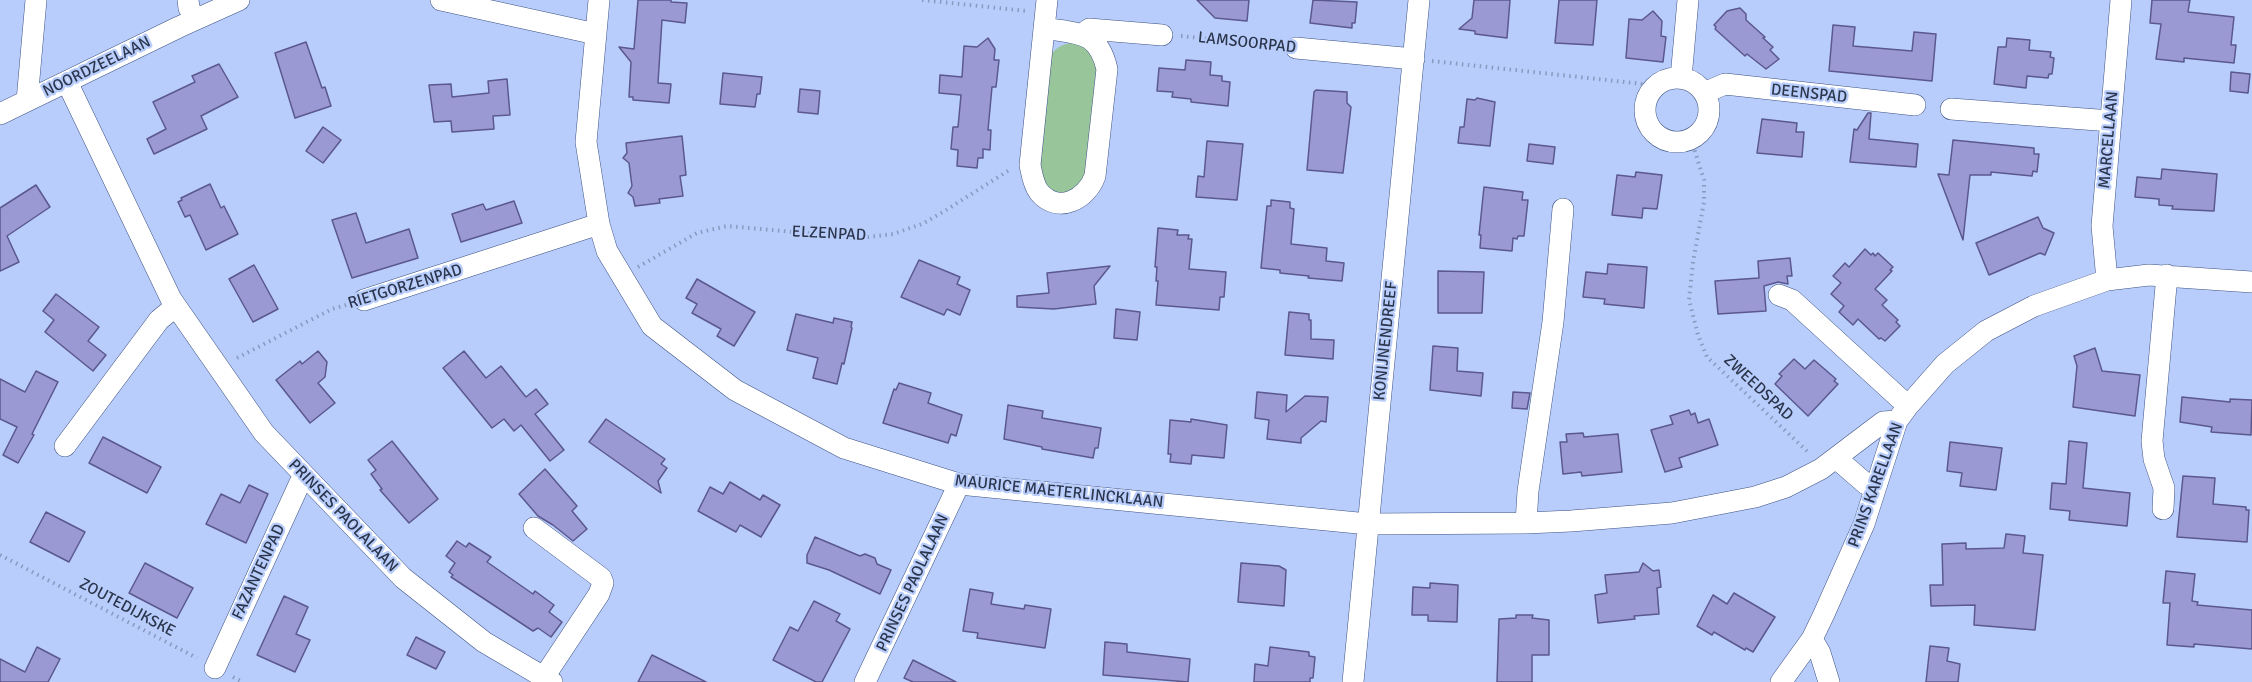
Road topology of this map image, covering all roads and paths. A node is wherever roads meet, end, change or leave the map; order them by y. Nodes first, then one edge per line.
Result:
1 (36, 0) edge
2 (239, 0) edge
3 (441, 0) edge
4 (599, 0) edge
5 (922, 0) edge
6 (1419, 0) edge
7 (1688, 0) edge
8 (2121, 0) edge
9 (191, 10) edge
10 (1046, 14) edge
11 (596, 34) junction
12 (1082, 35) junction
13 (1162, 35) joint
14 (1296, 48) joint
15 (1413, 59) junction
16 (1681, 78) junction
17 (67, 82) junction
18 (1654, 88) junction
19 (1704, 93) junction
20 (27, 101) junction
21 (1915, 105) dead end
22 (1951, 109) dead end
23 (0, 114) edge
24 (2110, 121) junction
25 (1691, 140) junction
26 (1030, 165) junction
27 (1563, 209) dead end
28 (599, 224) junction
29 (2167, 275) junction
30 (622, 276) junction
31 (2107, 280) junction
32 (2252, 282) edge
33 (1779, 295) dead end
34 (364, 300) joint
35 (176, 306) junction
36 (219, 368) junction
37 (1903, 414) junction
38 (64, 446) dead end
39 (1829, 463) junction
40 (303, 476) junction
41 (959, 484) junction
42 (1875, 488) junction
43 (2163, 510) dead end
44 (1526, 523) junction
45 (1368, 524) junction
46 (534, 528) dead end
47 (0, 555) edge
48 (1812, 639) junction
49 (215, 668) junction
50 (548, 679) edge
51 (243, 682) edge
52 (865, 682) edge
53 (1353, 682) edge
54 (1781, 682) edge
55 (1829, 682) edge

1 - 20 street
2 - 9 street, NOORDZEELAAN
3 - 11 street
4 - 11 street, MAURICE MAETERLINCKLAAN
5 - 10 path
6 - 15 street, KONIJNENDREEF
7 - 16 street
8 - 24 street, MARCELLAAN
9 - 17 street, NOORDZEELAAN
10 - 12 street
10 - 26 street
11 - 28 street, MAURICE MAETERLINCKLAAN
12 - 13 street
12 - 26 street
13 - 14 path, LAMSOORPAD
14 - 15 street, LAMSOORPAD
15 - 18 path
15 - 45 street, KONIJNENDREEF
16 - 18 street
16 - 19 street
17 - 20 street, NOORDZEELAAN
17 - 35 street, PRINSES PAOLALAAN
18 - 25 street
19 - 21 street, DEENSPAD
19 - 25 street
20 - 23 street, NOORDZEELAAN
22 - 24 street
24 - 31 street, MARCELLAAN
25 - 39 path, ZWEEDSPAD
26 - 30 path, ELZENPAD
27 - 44 street
28 - 30 street, MAURICE MAETERLINCKLAAN
28 - 34 street, RIETGORZENPAD
29 - 31 street, PRINS KARELLAAN
29 - 32 street, PRINS KARELLAAN
29 - 43 street
30 - 41 street, MAURICE MAETERLINCKLAAN
31 - 37 street, PRINS KARELLAAN
33 - 37 street
34 - 36 path, RIETGORZENPAD
35 - 36 street, PRINSES PAOLALAAN
35 - 38 street
36 - 40 street, PRINSES PAOLALAAN
37 - 39 street, MAURICE MAETERLINCKLAAN
37 - 42 street, PRINS KARELLAAN
39 - 42 street
39 - 44 street, MAURICE MAETERLINCKLAAN
40 - 49 street, FAZANTENPAD
40 - 50 street, PRINSES PAOLALAAN
41 - 45 street, MAURICE MAETERLINCKLAAN
41 - 52 street, PRINSES PAOLALAAN
42 - 48 street, PRINS KARELLAAN
44 - 45 street, MAURICE MAETERLINCKLAAN
45 - 53 street, KONIJNENDREEF
46 - 50 street
47 - 49 path, ZOUTEDIJKSKE
48 - 54 street, PRINS KARELLAAN
48 - 55 street
49 - 51 path, ZOUTEDIJKSKE

